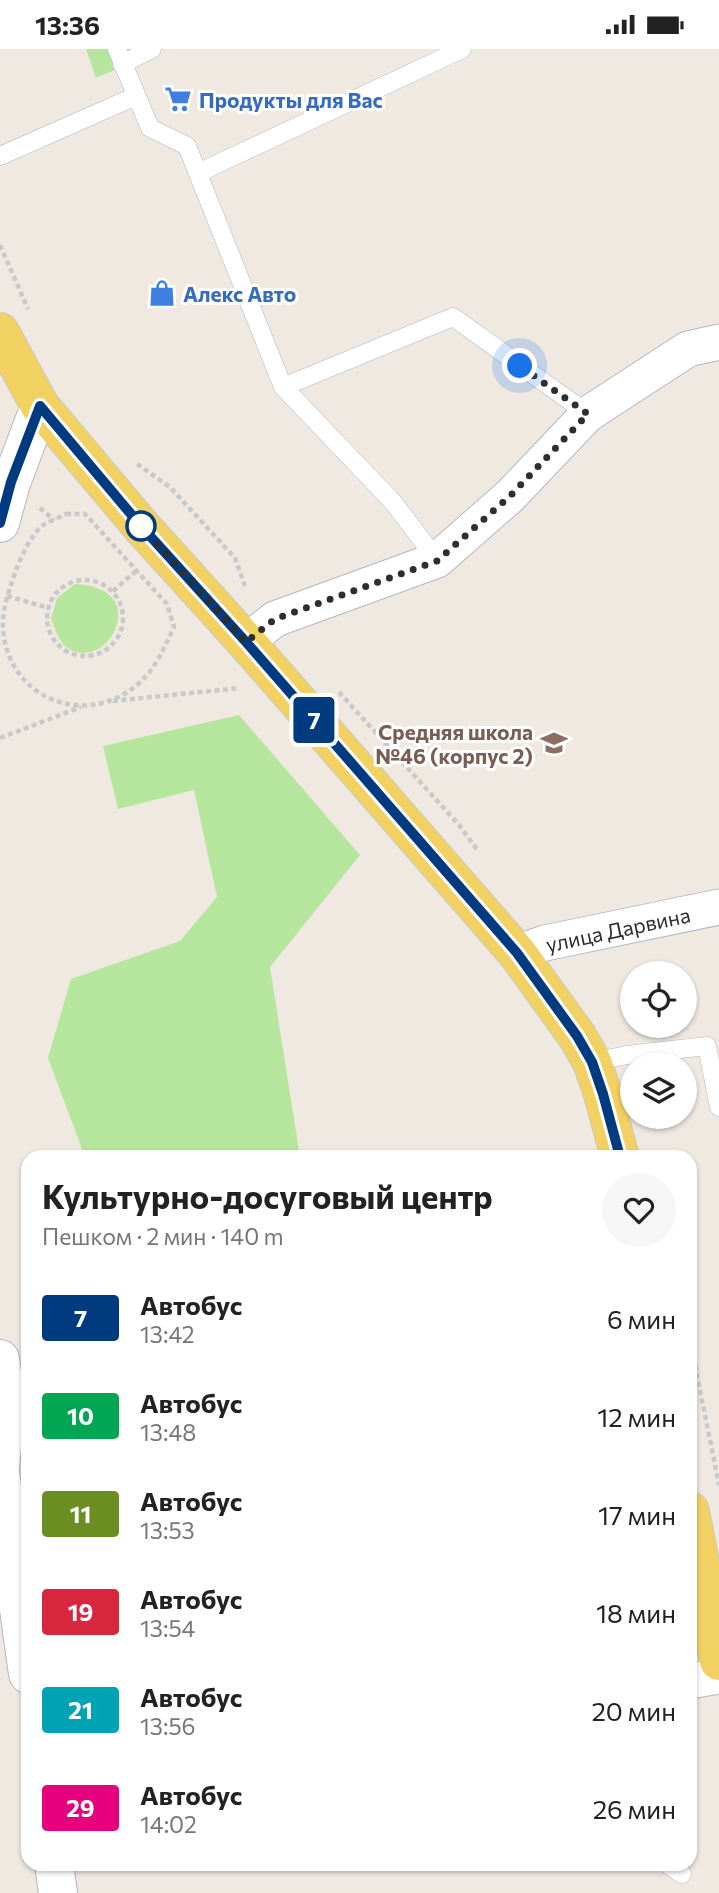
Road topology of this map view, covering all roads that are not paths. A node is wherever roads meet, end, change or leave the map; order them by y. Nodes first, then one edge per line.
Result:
1 (152, 49) edge
2 (462, 49) edge
3 (119, 56) edge
4 (136, 96) junction
5 (0, 156) edge
6 (198, 173) junction
7 (16, 326) edge
8 (719, 342) edge
9 (283, 387) junction
10 (40, 406) junction
11 (588, 414) junction
12 (0, 523) edge
13 (437, 561) junction
14 (260, 631) junction
15 (719, 907) edge
16 (517, 953) junction
17 (592, 1062) junction
18 (719, 1107) edge
19 (618, 1150) edge
20 (0, 1359) edge
21 (17, 1400) edge
22 (0, 1470) edge
23 (697, 1547) edge
24 (21, 1623) edge
25 (719, 1661) edge
26 (719, 1676) edge
27 (697, 1680) edge
28 (55, 1871) edge
29 (678, 1871) edge
30 (682, 1874) dead end
31 (58, 1893) edge

1 - 3 lane
2 - 6 lane
3 - 4 lane
4 - 5 lane
4 - 6 lane
6 - 9 lane
7 - 10 main road
8 - 11 street
9 - 11 lane
9 - 13 lane
10 - 12 main road
10 - 14 main road
11 - 13 street
13 - 14 street
14 - 16 main road
15 - 16 street, улица Дарвина
16 - 17 main road
17 - 18 lane
17 - 19 main road
20 - 21 main road
21 - 22 main road
22 - 24 main road
23 - 25 main road
26 - 27 street
28 - 31 main road
29 - 30 lane

